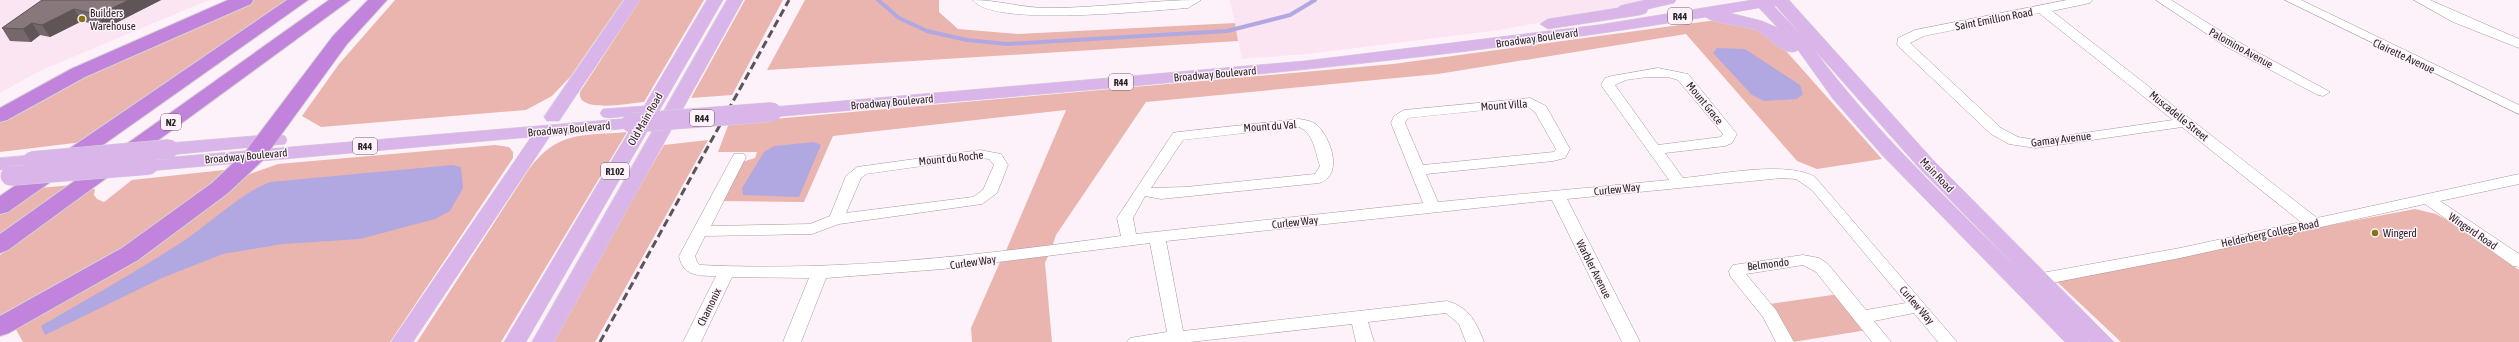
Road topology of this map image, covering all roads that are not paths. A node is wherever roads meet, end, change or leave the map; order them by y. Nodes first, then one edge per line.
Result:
1 (244, 0) edge
2 (299, 0) edge
3 (341, 0) edge
4 (378, 0) edge
5 (632, 0) edge
6 (715, 0) edge
7 (734, 0) edge
8 (979, 0) edge
9 (1194, 0) edge
10 (1668, 0) edge
11 (1706, 0) edge
12 (1780, 0) edge
13 (2086, 0) edge
14 (2162, 0) edge
15 (2291, 0) edge
16 (2420, 0) edge
17 (1761, 1) edge
18 (1114, 4) edge
19 (2042, 9) junction
20 (1581, 19) junction
21 (1598, 30) junction
22 (1903, 41) joint
23 (2519, 44) edge
24 (2323, 92) dead end
25 (1838, 94) junction
26 (775, 105) junction
27 (2519, 110) edge
28 (0, 116) edge
29 (2186, 122) junction
30 (549, 124) junction
31 (259, 149) junction
32 (1654, 150) junction
33 (739, 157) dead end
34 (1417, 170) junction
35 (3, 172) edge
36 (2519, 179) edge
37 (1679, 183) junction
38 (1141, 191) junction
39 (1557, 196) junction
40 (2426, 199) junction
41 (0, 207) edge
42 (1433, 208) junction
43 (836, 219) junction
44 (2314, 224) junction
45 (700, 231) junction
46 (1157, 237) junction
47 (1130, 240) junction
48 (0, 245) edge
49 (2519, 262) edge
50 (727, 271) junction
51 (820, 272) junction
52 (2030, 282) junction
53 (1918, 307) junction
54 (1358, 316) junction
55 (1862, 317) junction
56 (0, 326) edge
57 (1247, 335) edge
58 (1176, 337) junction
59 (402, 342) edge
60 (514, 342) edge
61 (543, 342) edge
62 (692, 342) edge
63 (792, 342) edge
64 (1136, 342) edge
65 (1365, 342) edge
66 (1475, 342) edge
67 (1631, 342) edge
68 (1786, 342) edge
69 (1882, 342) edge
70 (1948, 342) edge
71 (2078, 342) edge
72 (2103, 342) edge

1 - 28 highway
2 - 41 highway, N2
3 - 48 highway, N2
4 - 31 highway
5 - 30 main road
6 - 60 main road, Old Main Road / R102
7 - 61 main road, Old Main Road / R102
8 - 18 street
9 - 18 street
10 - 20 main road
11 - 20 main road, Broadway Boulevard / R44
12 - 17 main road, Broadway Boulevard / R44
12 - 52 main road, Main Road
13 - 19 street, Saint Emillion Road
14 - 24 street, Palomino Avenue
15 - 27 street, Clairette Avenue
16 - 23 street
17 - 21 main road, Broadway Boulevard / R44
17 - 25 main road, Main Road
19 - 22 street, Saint Emillion Road
19 - 29 street, Muscadelle Street
20 - 26 main road, Broadway Boulevard / R44
21 - 25 main road
21 - 26 main road, Broadway Boulevard / R44
22 - 29 street, Gamay Avenue
25 - 52 main road, Main Road
26 - 30 main road, Broadway Boulevard / R44, bridge
29 - 44 street, Muscadelle Street
30 - 31 main road, Broadway Boulevard / R44
30 - 59 main road
31 - 35 main road, Broadway Boulevard / R44, bridge
31 - 35 main road, Broadway Boulevard / R44, bridge
31 - 56 highway
32 - 32 street, Mount Grace
32 - 37 street, Mount Grace
33 - 45 street, Curlew Way
34 - 34 street, Mount Villa
34 - 42 street, Mount Villa
36 - 40 street, Helderberg College Road
37 - 39 street, Curlew Way
37 - 53 street, Curlew Way
38 - 38 street, Mount du Val
38 - 47 street, Mount du Val
39 - 42 street, Curlew Way
39 - 67 street, Warbler Avenue
40 - 44 street, Helderberg College Road
40 - 49 street, Wingerd Road
42 - 46 street, Curlew Way
43 - 43 street, Mount du Roche
43 - 45 street, Mount du Roche
44 - 52 street, Helderberg College Road
45 - 50 street, Curlew Way
46 - 47 street, Curlew Way
46 - 58 street
47 - 51 street, Curlew Way
50 - 51 street, Curlew Way
50 - 62 street, Chamonix
51 - 63 street
52 - 71 main road, Main Road
52 - 72 main road, Main Road
53 - 55 street
53 - 70 street, Curlew Way
54 - 57 street
54 - 65 street
54 - 66 street
55 - 68 street, Belmondo
55 - 69 street, Belmondo
57 - 58 street
58 - 64 street

